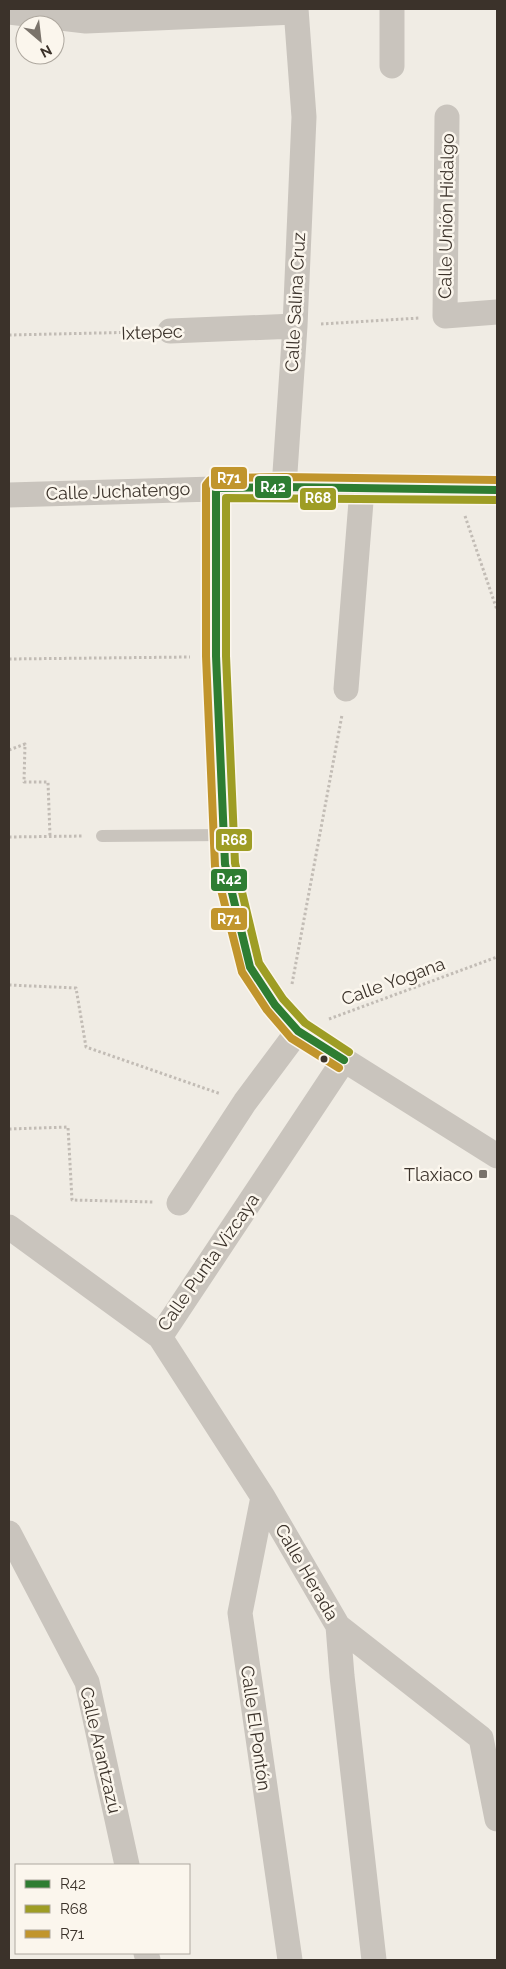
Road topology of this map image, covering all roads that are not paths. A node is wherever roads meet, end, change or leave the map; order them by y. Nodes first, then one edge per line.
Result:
1 (392, 9) edge
2 (296, 10) edge
3 (9, 12) edge
4 (86, 15) edge
5 (392, 66) dead end
6 (447, 117) dead end
7 (497, 312) edge
8 (295, 326) junction
9 (170, 331) road end
10 (284, 487) junction
11 (216, 488) junction
12 (362, 489) junction
13 (497, 490) edge
14 (9, 495) edge
15 (346, 689) road end
16 (224, 835) junction
17 (102, 836) road end
18 (298, 1031) junction
19 (344, 1060) junction
20 (497, 1156) edge
21 (179, 1203) road end
22 (9, 1227) edge
23 (160, 1337) junction
24 (263, 1496) junction
25 (9, 1533) edge
26 (338, 1626) junction
27 (497, 1819) edge
28 (127, 1864) edge
29 (290, 1960) edge
30 (374, 1960) edge

1 - 5 street
2 - 4 street
2 - 8 street, Calle Salina Cruz
3 - 4 street
6 - 7 street, Calle Unión Hidalgo
8 - 9 street, Ixtepec
8 - 10 street, Calle Salina Cruz
10 - 11 street, Calle Juchatengo
10 - 12 street, Calle Juchatengo
11 - 14 street, Calle Juchatengo
11 - 16 street
12 - 13 street, Calle Juchatengo
12 - 15 street
16 - 17 lane
16 - 18 street
18 - 19 street
18 - 21 street
19 - 20 street
19 - 23 street, Calle Punta Vizcaya
22 - 23 street, Calle Punta Vizcaya
23 - 24 street, Calle Herada
24 - 26 street, Calle Herada
24 - 29 street, Calle El Pontón
25 - 28 street, Calle Arantzazú
26 - 27 street
26 - 30 street, Calle Herada

